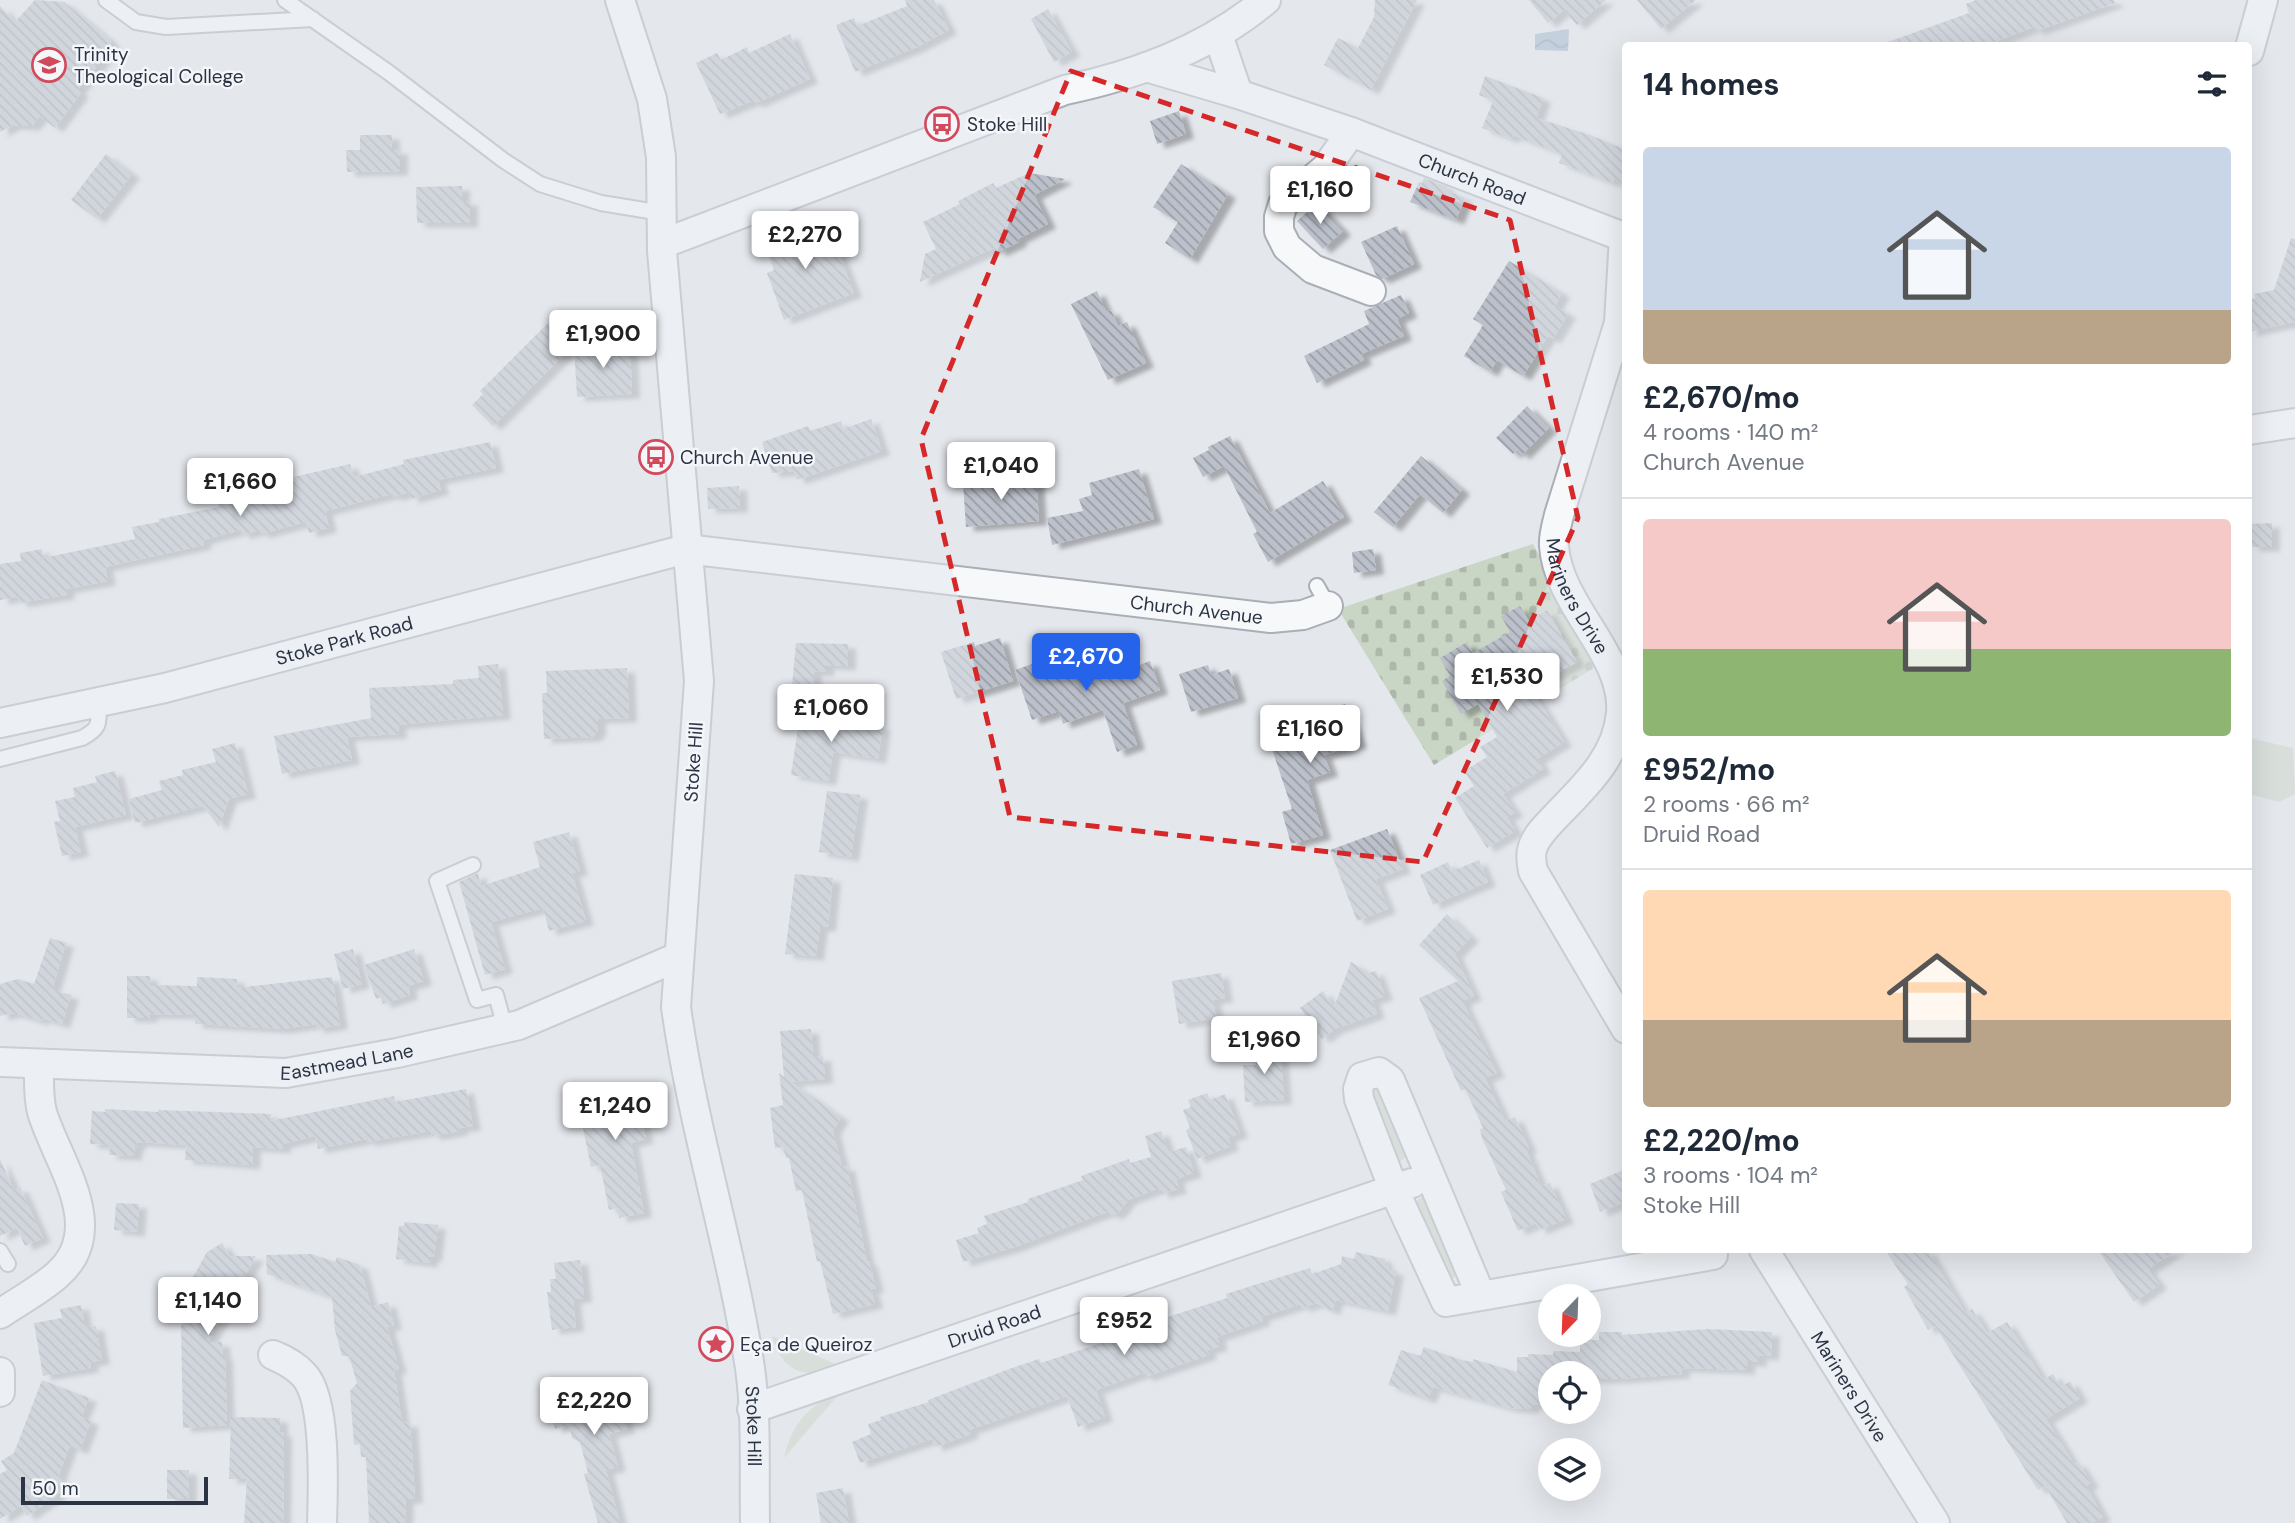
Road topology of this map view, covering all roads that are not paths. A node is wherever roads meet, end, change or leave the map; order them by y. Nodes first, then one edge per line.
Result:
1 (106, 0) edge
2 (285, 0) edge
3 (620, 0) edge
4 (1266, 0) edge
5 (2263, 0) edge
6 (313, 19) junction
7 (1218, 35) junction
8 (2251, 42) edge
9 (1146, 67) junction
10 (1238, 94) junction
11 (1351, 132) junction
12 (662, 213) junction
13 (1622, 237) edge
14 (662, 244) junction
15 (1622, 280) edge
16 (1371, 291) dead end
17 (2295, 422) edge
18 (2252, 429) edge
19 (686, 549) junction
20 (1322, 596) dead end
21 (98, 703) junction
22 (0, 723) edge
23 (0, 759) edge
24 (473, 865) dead end
25 (678, 957) junction
26 (1622, 1023) edge
27 (505, 1028) junction
28 (0, 1062) edge
29 (39, 1064) junction
30 (1429, 1176) junction
31 (1394, 1190) junction
32 (0, 1251) edge
33 (1766, 1253) edge
34 (1713, 1255) dead end
35 (8, 1264) dead end
36 (1481, 1296) junction
37 (0, 1314) edge
38 (273, 1355) dead end
39 (0, 1372) edge
40 (0, 1392) edge
41 (752, 1409) junction
42 (322, 1523) edge
43 (755, 1523) edge
44 (1935, 1523) edge

1 - 6 lane
2 - 6 lane
3 - 12 street, Stoke Hill
4 - 7 street
5 - 8 street
6 - 12 lane
7 - 9 street
7 - 10 street
9 - 10 street, Church Road
9 - 14 street
10 - 11 street, Church Road
11 - 13 street, Church Road
11 - 16 street
12 - 14 street, Stoke Hill
14 - 19 street, Stoke Hill
15 - 26 street, Mariners Drive
17 - 18 street
19 - 20 street, Church Avenue
19 - 21 street, Stoke Park Road
19 - 25 street, Stoke Hill
21 - 22 street, Stoke Park Road
21 - 23 lane
24 - 27 lane
25 - 27 street, Eastmead Lane
25 - 41 street, Stoke Hill
27 - 29 street, Eastmead Lane
28 - 29 street, Eastmead Lane
29 - 37 street
30 - 31 street, Druid Road
30 - 31 street
30 - 36 street
31 - 36 street
31 - 41 street, Druid Road
32 - 35 lane
33 - 44 street, Mariners Drive
34 - 36 street
38 - 42 street
39 - 40 street
41 - 43 street, Stoke Hill

